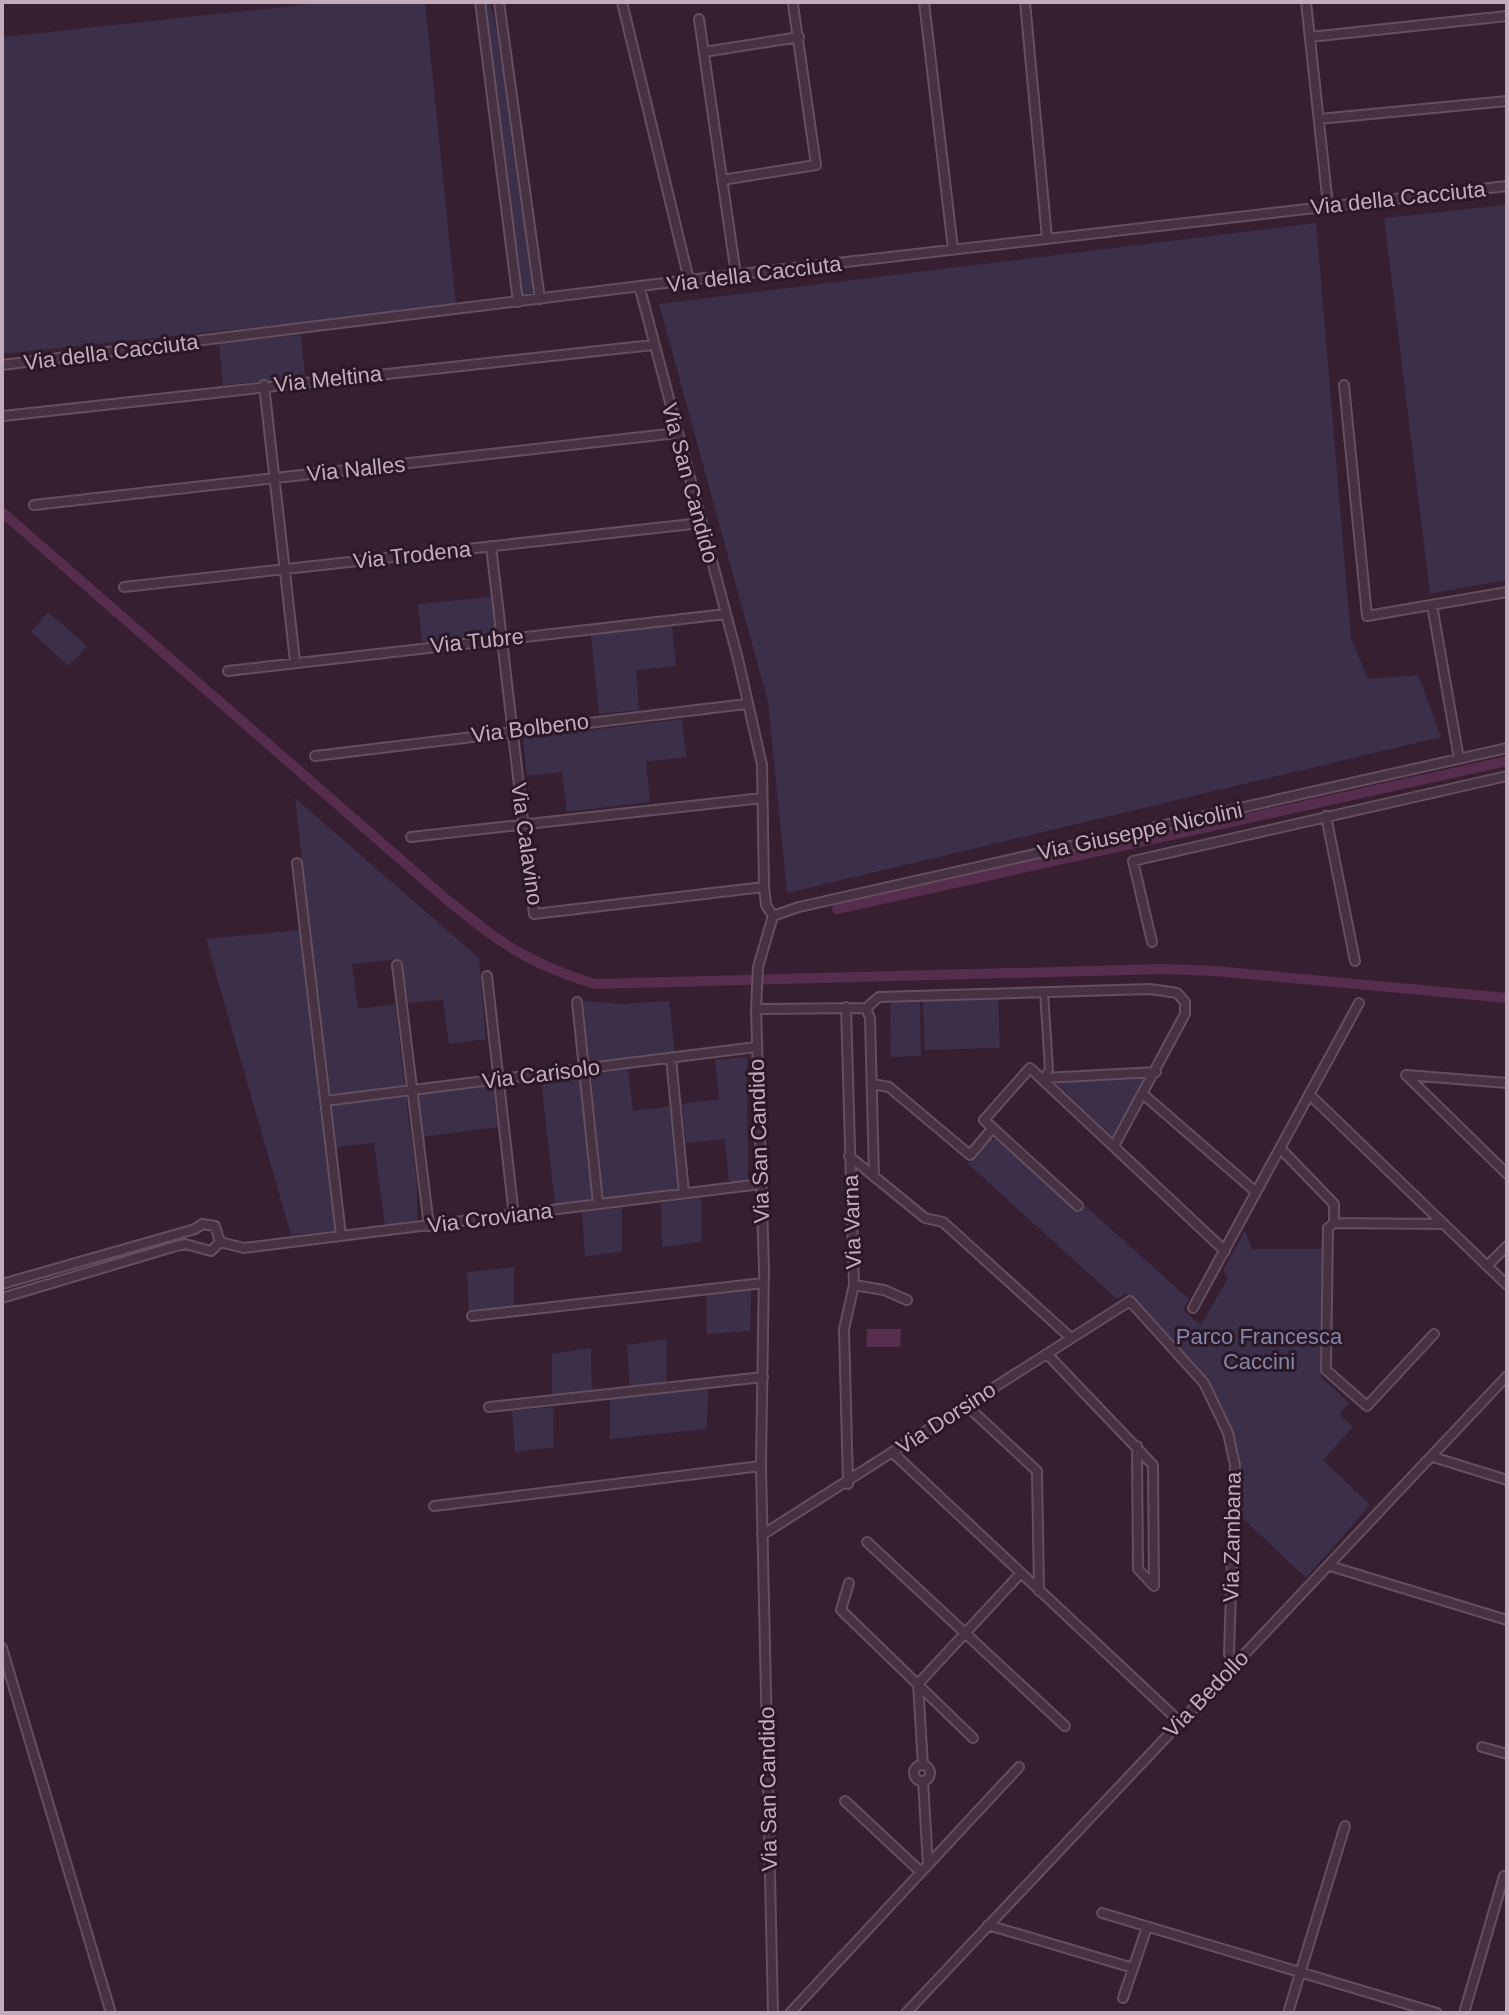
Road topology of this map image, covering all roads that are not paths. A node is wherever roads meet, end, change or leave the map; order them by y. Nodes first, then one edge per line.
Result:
1 (480, 2) edge
2 (499, 2) edge
3 (622, 2) edge
4 (924, 2) edge
5 (1025, 2) edge
6 (1306, 2) edge
7 (793, 4) dead end
8 (1507, 16) edge
9 (699, 19) dead end
10 (799, 37) junction
11 (1310, 37) junction
12 (704, 52) junction
13 (1507, 101) edge
14 (1319, 119) junction
15 (722, 180) junction
16 (1507, 186) edge
17 (1328, 205) junction
18 (1047, 238) junction
19 (953, 249) junction
20 (736, 275) junction
21 (689, 280) junction
22 (640, 289) junction
23 (540, 299) junction
24 (518, 302) junction
25 (653, 345) junction
26 (2, 365) edge
27 (264, 385) junction
28 (1344, 385) dead end
29 (3, 416) edge
30 (677, 433) junction
31 (274, 478) junction
32 (34, 505) dead end
33 (701, 523) junction
34 (491, 546) junction
35 (283, 569) junction
36 (124, 587) dead end
37 (1507, 592) edge
38 (1432, 605) junction
39 (726, 614) junction
40 (502, 639) junction
41 (295, 661) junction
42 (228, 671) dead end
43 (746, 704) junction
44 (512, 730) junction
45 (1507, 748) edge
46 (315, 756) dead end
47 (1459, 759) junction
48 (1507, 776) edge
49 (762, 798) junction
50 (1326, 816) junction
51 (523, 823) junction
52 (411, 837) dead end
53 (297, 863) dead end
54 (764, 887) junction
55 (773, 916) junction
56 (1152, 942) dead end
57 (1355, 961) dead end
58 (397, 965) dead end
59 (487, 976) dead end
60 (1044, 992) junction
61 (577, 1002) dead end
62 (1359, 1003) dead end
63 (846, 1007) junction
64 (866, 1008) junction
65 (756, 1009) junction
66 (756, 1047) junction
67 (671, 1058) junction
68 (584, 1068) junction
69 (1156, 1072) junction
70 (1044, 1078) junction
71 (498, 1079) junction
72 (1507, 1083) edge
73 (872, 1084) junction
74 (412, 1090) junction
75 (1309, 1094) junction
76 (1144, 1095) junction
77 (325, 1101) junction
78 (992, 1129) junction
79 (1114, 1146) junction
80 (1280, 1148) junction
81 (849, 1156) junction
82 (1507, 1174) edge
83 (874, 1177) junction
84 (761, 1184) junction
85 (1256, 1192) junction
86 (684, 1193) junction
87 (598, 1203) junction
88 (1078, 1206) dead end
89 (514, 1216) junction
90 (1334, 1223) junction
91 (1443, 1224) junction
92 (429, 1226) junction
93 (195, 1229) junction
94 (341, 1235) junction
95 (220, 1242) junction
96 (195, 1246) junction
97 (1507, 1246) edge
98 (118, 1249) junction
99 (1225, 1251) junction
100 (121, 1263) junction
101 (1487, 1266) junction
102 (49, 1270) junction
103 (53, 1283) junction
104 (763, 1283) junction
105 (2, 1284) edge
106 (854, 1285) junction
107 (1507, 1285) edge
108 (2, 1298) edge
109 (907, 1300) dead end
110 (1130, 1301) joint
111 (1193, 1308) dead end
112 (472, 1316) dead end
113 (1434, 1334) dead end
114 (1071, 1338) junction
115 (1047, 1354) junction
116 (1507, 1376) edge
117 (763, 1377) junction
118 (966, 1405) junction
119 (489, 1407) dead end
120 (1137, 1446) junction
121 (892, 1452) junction
122 (1433, 1457) junction
123 (761, 1466) junction
124 (1507, 1480) edge
125 (848, 1484) junction
126 (434, 1506) dead end
127 (762, 1535) junction
128 (867, 1542) dead end
129 (1330, 1566) junction
130 (1020, 1574) junction
131 (849, 1583) dead end
132 (1039, 1591) junction
133 (1507, 1620) edge
134 (965, 1632) junction
135 (2, 1648) edge
136 (1233, 1663) junction
137 (918, 1684) junction
138 (1179, 1721) junction
139 (1065, 1726) dead end
140 (973, 1738) dead end
141 (1482, 1747) dead end
142 (1507, 1754) edge
143 (1019, 1767) dead end
144 (845, 1801) dead end
145 (1345, 1826) dead end
146 (924, 1868) junction
147 (1504, 1876) dead end
148 (1102, 1913) dead end
149 (988, 1925) junction
150 (1147, 1927) junction
151 (1133, 1968) junction
152 (1300, 1973) junction
153 (1123, 1998) dead end
154 (111, 2013) edge
155 (773, 2013) edge
156 (790, 2013) edge
157 (906, 2013) edge
158 (1288, 2013) edge
159 (1437, 2013) edge
160 (1464, 2013) edge

1 - 24 street
2 - 23 street
3 - 21 street
4 - 19 street
5 - 18 street
6 - 11 street
7 - 10 street
8 - 11 street
9 - 12 street
10 - 12 street
10 - 15 street
11 - 14 street
12 - 15 street
13 - 14 street
14 - 17 street
15 - 20 street
16 - 17 street, Via della Cacciuta
17 - 18 street, Via della Cacciuta
18 - 19 street, Via della Cacciuta
19 - 20 street, Via della Cacciuta
20 - 21 street, Via della Cacciuta
21 - 22 street, Via della Cacciuta
22 - 23 street, Via della Cacciuta
22 - 25 street, Via San Candido
23 - 24 street, Via della Cacciuta
24 - 26 street, Via della Cacciuta
25 - 27 street, Via Meltina
25 - 30 street, Via San Candido
27 - 29 street, Via Meltina
27 - 31 street
28 - 38 street
30 - 31 street, Via Nalles
30 - 33 street, Via San Candido
31 - 32 street, Via Nalles
31 - 35 street
33 - 34 street, Via Trodena
33 - 39 street, Via San Candido
34 - 35 street, Via Trodena
34 - 40 street, Via Calavino
35 - 36 street, Via Trodena
35 - 41 street
37 - 38 street
38 - 47 street
39 - 40 street, Via Tubre
39 - 43 street, Via San Candido
40 - 41 street, Via Tubre
40 - 44 street, Via Calavino
41 - 42 street, Via Tubre
43 - 44 street, Via Bolbeno
43 - 49 street, Via San Candido
44 - 46 street, Via Bolbeno
44 - 51 street, Via Calavino
45 - 47 street, Via Giuseppe Nicolini
47 - 55 street, Via Giuseppe Nicolini
48 - 50 street
49 - 51 street
49 - 54 street, Via San Candido
50 - 56 street
50 - 57 street
51 - 52 street
51 - 54 street, Via Calavino
53 - 77 street
54 - 55 street, Via San Candido
55 - 65 street, Via San Candido
58 - 74 street
59 - 71 street
60 - 64 street
60 - 69 street
60 - 70 street
61 - 68 street
62 - 75 street
63 - 64 street
63 - 65 street
63 - 81 street, Via Varna
64 - 73 street
65 - 66 street, Via San Candido
66 - 67 street, Via Carisolo
66 - 84 street, Via San Candido
67 - 68 street, Via Carisolo
67 - 86 street
68 - 71 street, Via Carisolo
68 - 87 street
69 - 70 street
69 - 76 street
70 - 78 street
70 - 79 street
71 - 74 street, Via Carisolo
71 - 89 street
72 - 82 street
73 - 78 street
73 - 83 street
74 - 77 street, Via Carisolo
74 - 92 street
75 - 80 street
75 - 91 street
76 - 79 street
76 - 85 street
77 - 94 street
78 - 88 street
79 - 99 street
80 - 85 street
80 - 90 street
81 - 83 street
81 - 106 street, Via Varna
83 - 114 street
84 - 86 street, Via Croviana
84 - 104 street, Via San Candido
85 - 99 street
86 - 87 street, Via Croviana
87 - 89 street, Via Croviana
89 - 92 street, Via Croviana
90 - 91 street
90 - 113 street
91 - 101 street
92 - 94 street, Via Croviana
93 - 95 street
93 - 96 street
93 - 98 street
94 - 95 street, Via Croviana
95 - 96 street
96 - 100 street
97 - 101 street
98 - 100 street
98 - 102 street
99 - 111 street
100 - 103 street
101 - 107 street
102 - 103 street
102 - 105 street
103 - 108 street
104 - 112 street
104 - 117 street, Via San Candido
106 - 109 street
106 - 125 street, Via Varna
110 - 114 street, Via Dorsino
110 - 136 street, Via Zambana
114 - 115 street, Via Dorsino
115 - 118 street, Via Dorsino
115 - 120 street
116 - 122 street, Via Bedollo
117 - 119 street
117 - 123 street, Via San Candido
118 - 121 street, Via Dorsino
118 - 132 street
120 - 120 street
121 - 125 street, Via Dorsino
121 - 130 street
122 - 124 street
122 - 129 street, Via Bedollo
123 - 126 street
123 - 127 street, Via San Candido
125 - 127 street, Via Dorsino
127 - 155 street, Via San Candido
128 - 134 street
129 - 133 street
129 - 136 street, Via Bedollo
130 - 132 street
130 - 134 street
131 - 137 street
132 - 138 street
134 - 137 street
134 - 139 street
135 - 154 street
136 - 138 street, Via Bedollo
137 - 140 street
137 - 146 street
138 - 149 street, Via Bedollo
141 - 142 street
143 - 146 street
144 - 146 street
145 - 152 street
146 - 156 street
147 - 160 street
148 - 150 street
149 - 151 street
149 - 157 street, Via Bedollo
150 - 151 street
150 - 152 street
151 - 153 street
152 - 158 street
152 - 159 street

